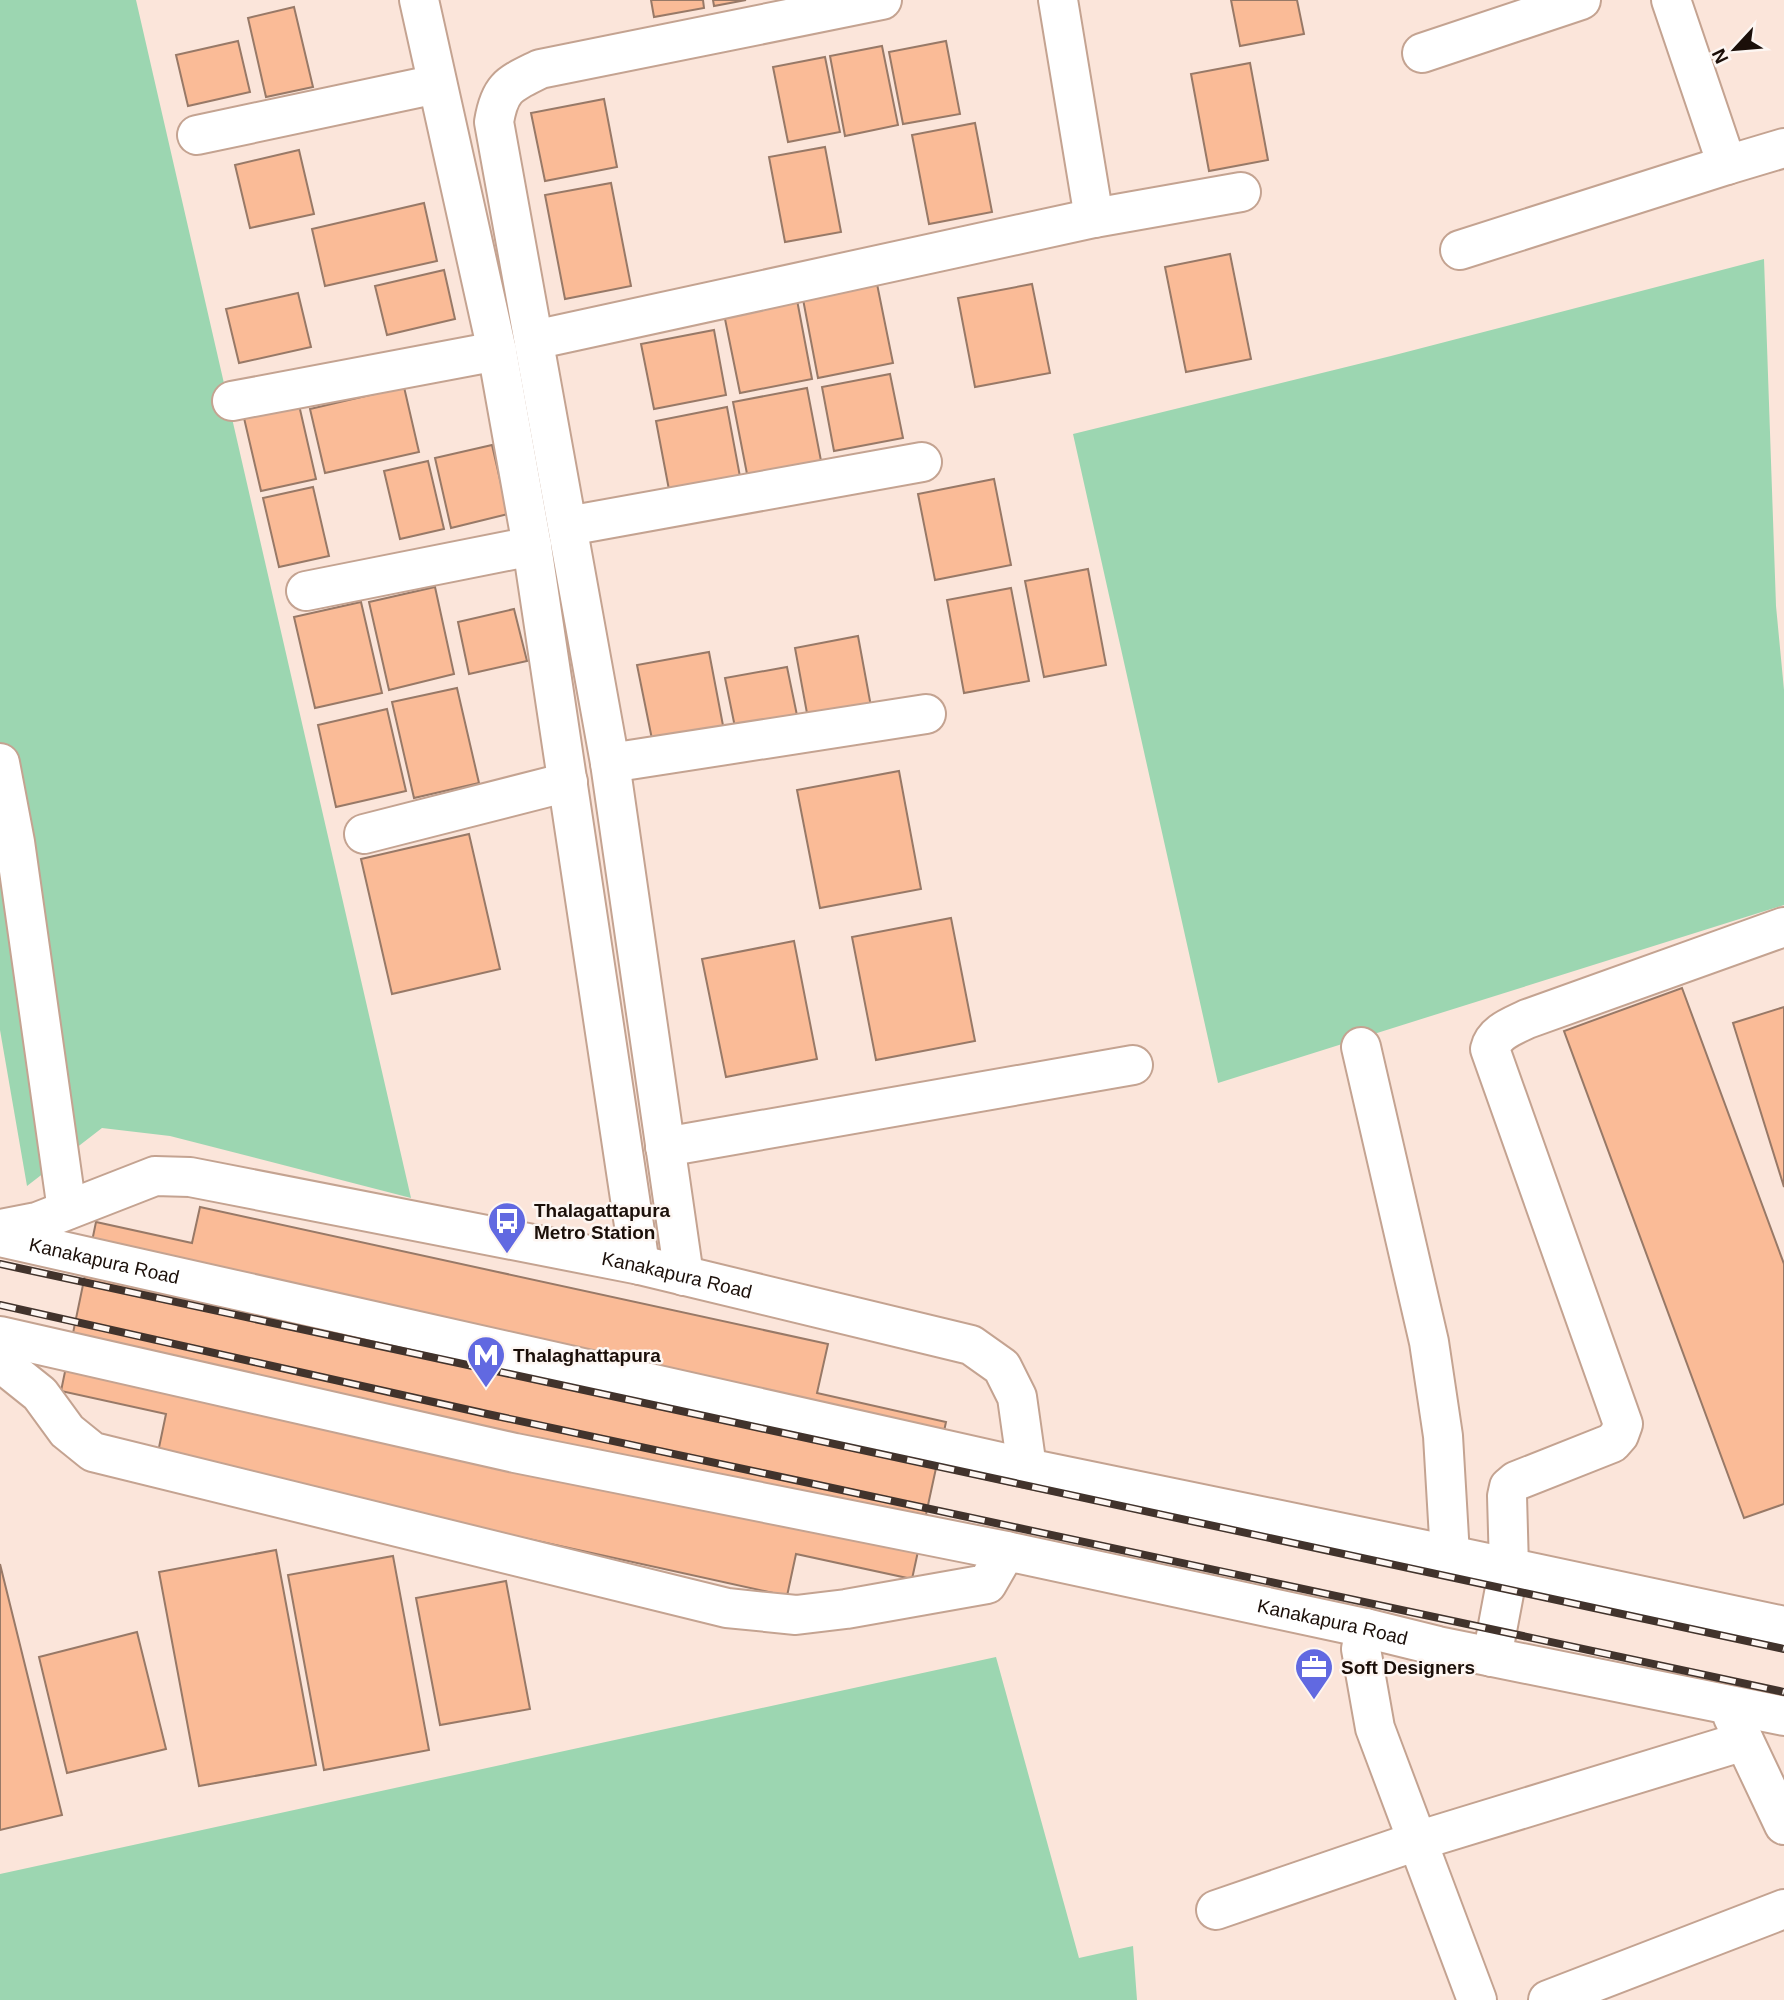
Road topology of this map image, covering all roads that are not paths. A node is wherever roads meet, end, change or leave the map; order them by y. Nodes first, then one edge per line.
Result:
1 (419, 0) edge
2 (881, 0) edge
3 (1058, 0) edge
4 (1581, 0) edge
5 (1671, 0) edge
6 (1422, 53) dead end
7 (437, 84) junction
8 (197, 135) dead end
9 (1784, 148) edge
10 (1727, 165) junction
11 (1241, 192) dead end
12 (1094, 218) junction
13 (1460, 250) dead end
14 (534, 340) junction
15 (497, 351) junction
16 (232, 401) dead end
17 (922, 462) dead end
18 (568, 526) junction
19 (532, 546) junction
20 (306, 591) dead end
21 (926, 714) dead end
22 (0, 763) edge
23 (610, 763) junction
24 (568, 782) junction
25 (364, 834) dead end
26 (1784, 927) edge
27 (1361, 1046) dead end
28 (1133, 1065) dead end
29 (665, 1147) junction
30 (68, 1210) junction
31 (0, 1229) edge
32 (0, 1237) edge
33 (640, 1265) junction
34 (684, 1276) junction
35 (0, 1336) edge
36 (0, 1362) edge
37 (1027, 1468) junction
38 (1006, 1551) junction
39 (1450, 1555) junction
40 (1509, 1567) junction
41 (1784, 1626) edge
42 (1365, 1628) junction
43 (1492, 1657) junction
44 (1727, 1702) junction
45 (1784, 1716) edge
46 (1744, 1741) junction
47 (1784, 1825) edge
48 (1417, 1841) junction
49 (1784, 1909) edge
50 (1216, 1910) dead end
51 (1477, 2000) edge
52 (1548, 2000) edge

1 - 7 main road
2 - 14 main road
3 - 12 main road
4 - 6 main road
5 - 10 main road
7 - 8 main road
7 - 15 main road
9 - 10 main road
10 - 13 main road
11 - 12 main road
12 - 14 main road
14 - 18 main road
15 - 16 main road
15 - 19 main road
17 - 18 main road
18 - 23 main road
19 - 20 main road
19 - 24 main road
21 - 23 main road
22 - 30 main road
23 - 29 main road
24 - 25 main road
24 - 33 main road
26 - 40 main road
27 - 39 main road
28 - 29 main road
29 - 34 main road
30 - 31 main road, Kanakapura Road
30 - 33 main road, Kanakapura Road
32 - 37 main road, Kanakapura Road
33 - 34 main road, Kanakapura Road
34 - 37 main road, Kanakapura Road
35 - 38 main road, Kanakapura Road
36 - 38 main road
37 - 39 main road, Kanakapura Road
38 - 42 main road, Kanakapura Road
39 - 40 main road, Kanakapura Road
40 - 41 main road, Kanakapura Road
40 - 43 main road
42 - 43 main road, Kanakapura Road
42 - 48 main road
43 - 44 main road, Kanakapura Road
44 - 45 main road, Kanakapura Road
44 - 46 main road
46 - 47 main road
46 - 48 main road
48 - 50 main road
48 - 51 main road
49 - 52 main road

